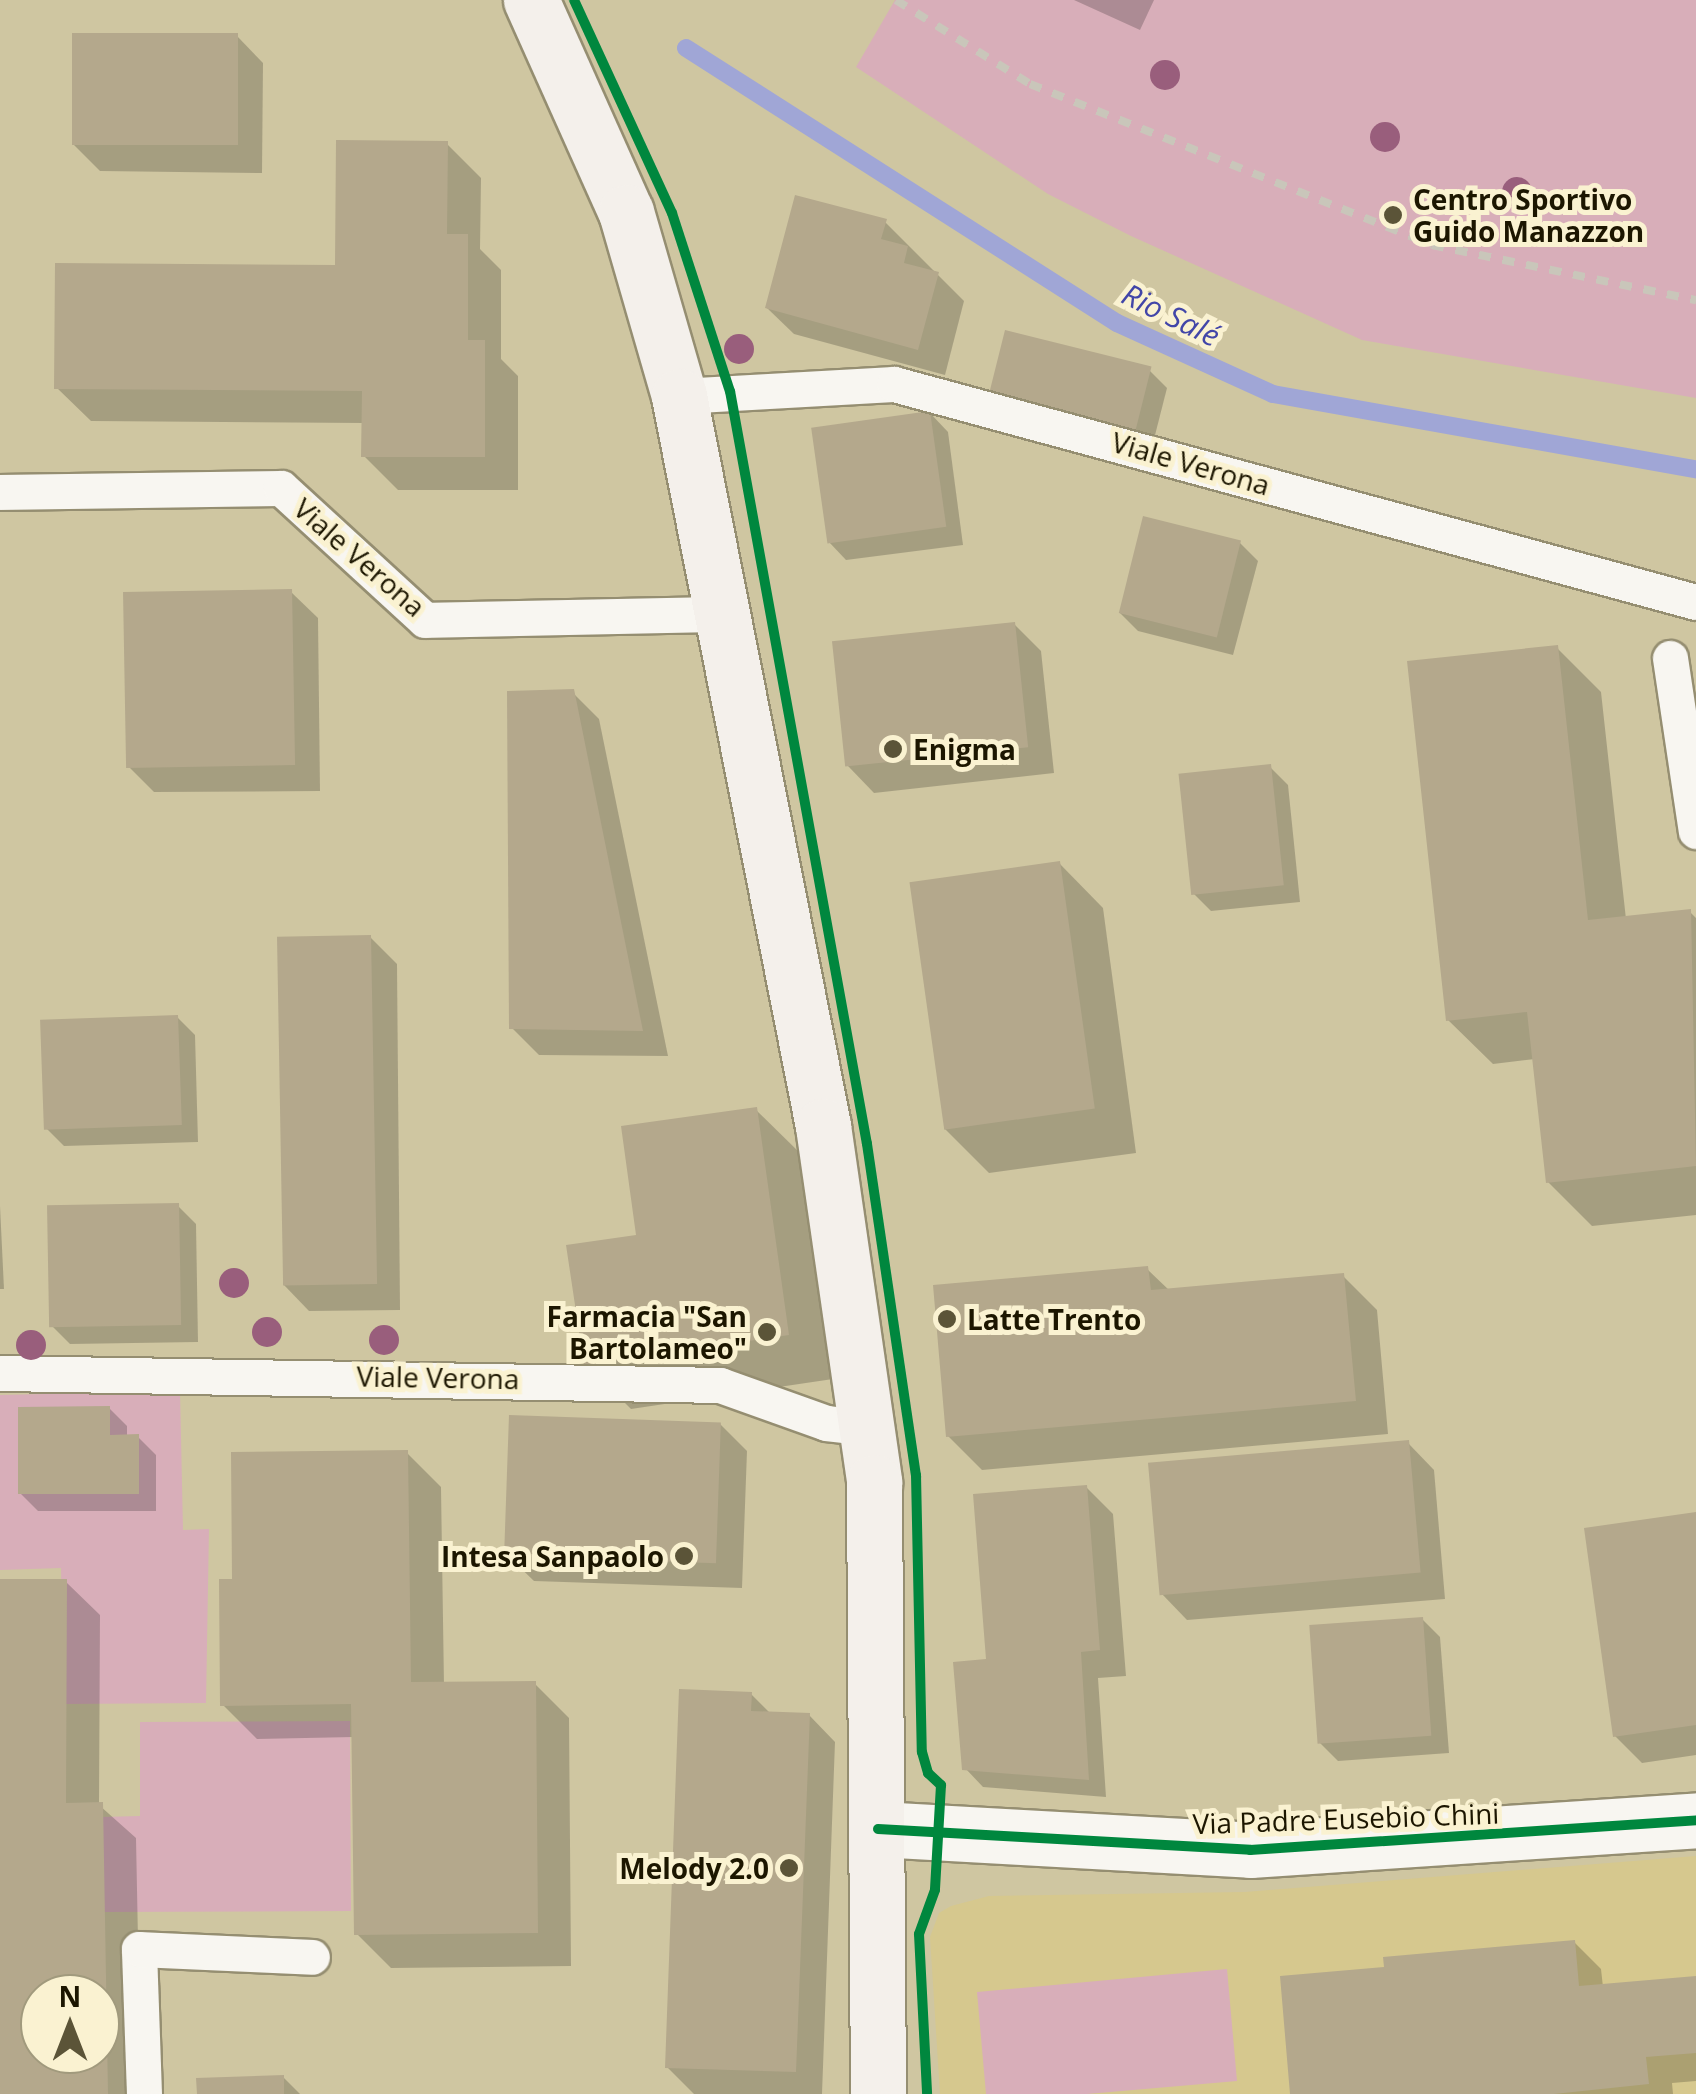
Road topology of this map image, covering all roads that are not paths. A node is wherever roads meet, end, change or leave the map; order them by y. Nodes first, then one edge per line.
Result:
1 (531, 0) edge
2 (678, 396) junction
3 (0, 492) edge
4 (1696, 602) edge
5 (723, 614) junction
6 (1670, 658) dead end
7 (1696, 831) edge
8 (0, 1373) edge
9 (869, 1428) junction
10 (1696, 1820) edge
11 (878, 1829) junction
12 (312, 1957) dead end
13 (144, 2094) edge
14 (878, 2094) edge

1 - 2 main road
2 - 4 lane, Viale Verona
2 - 5 main road
3 - 5 lane, Viale Verona
5 - 9 main road
6 - 7 lane
8 - 9 lane, Viale Verona
9 - 11 main road
10 - 11 street, Via Padre Eusebio Chini
11 - 14 main road
12 - 13 lane

